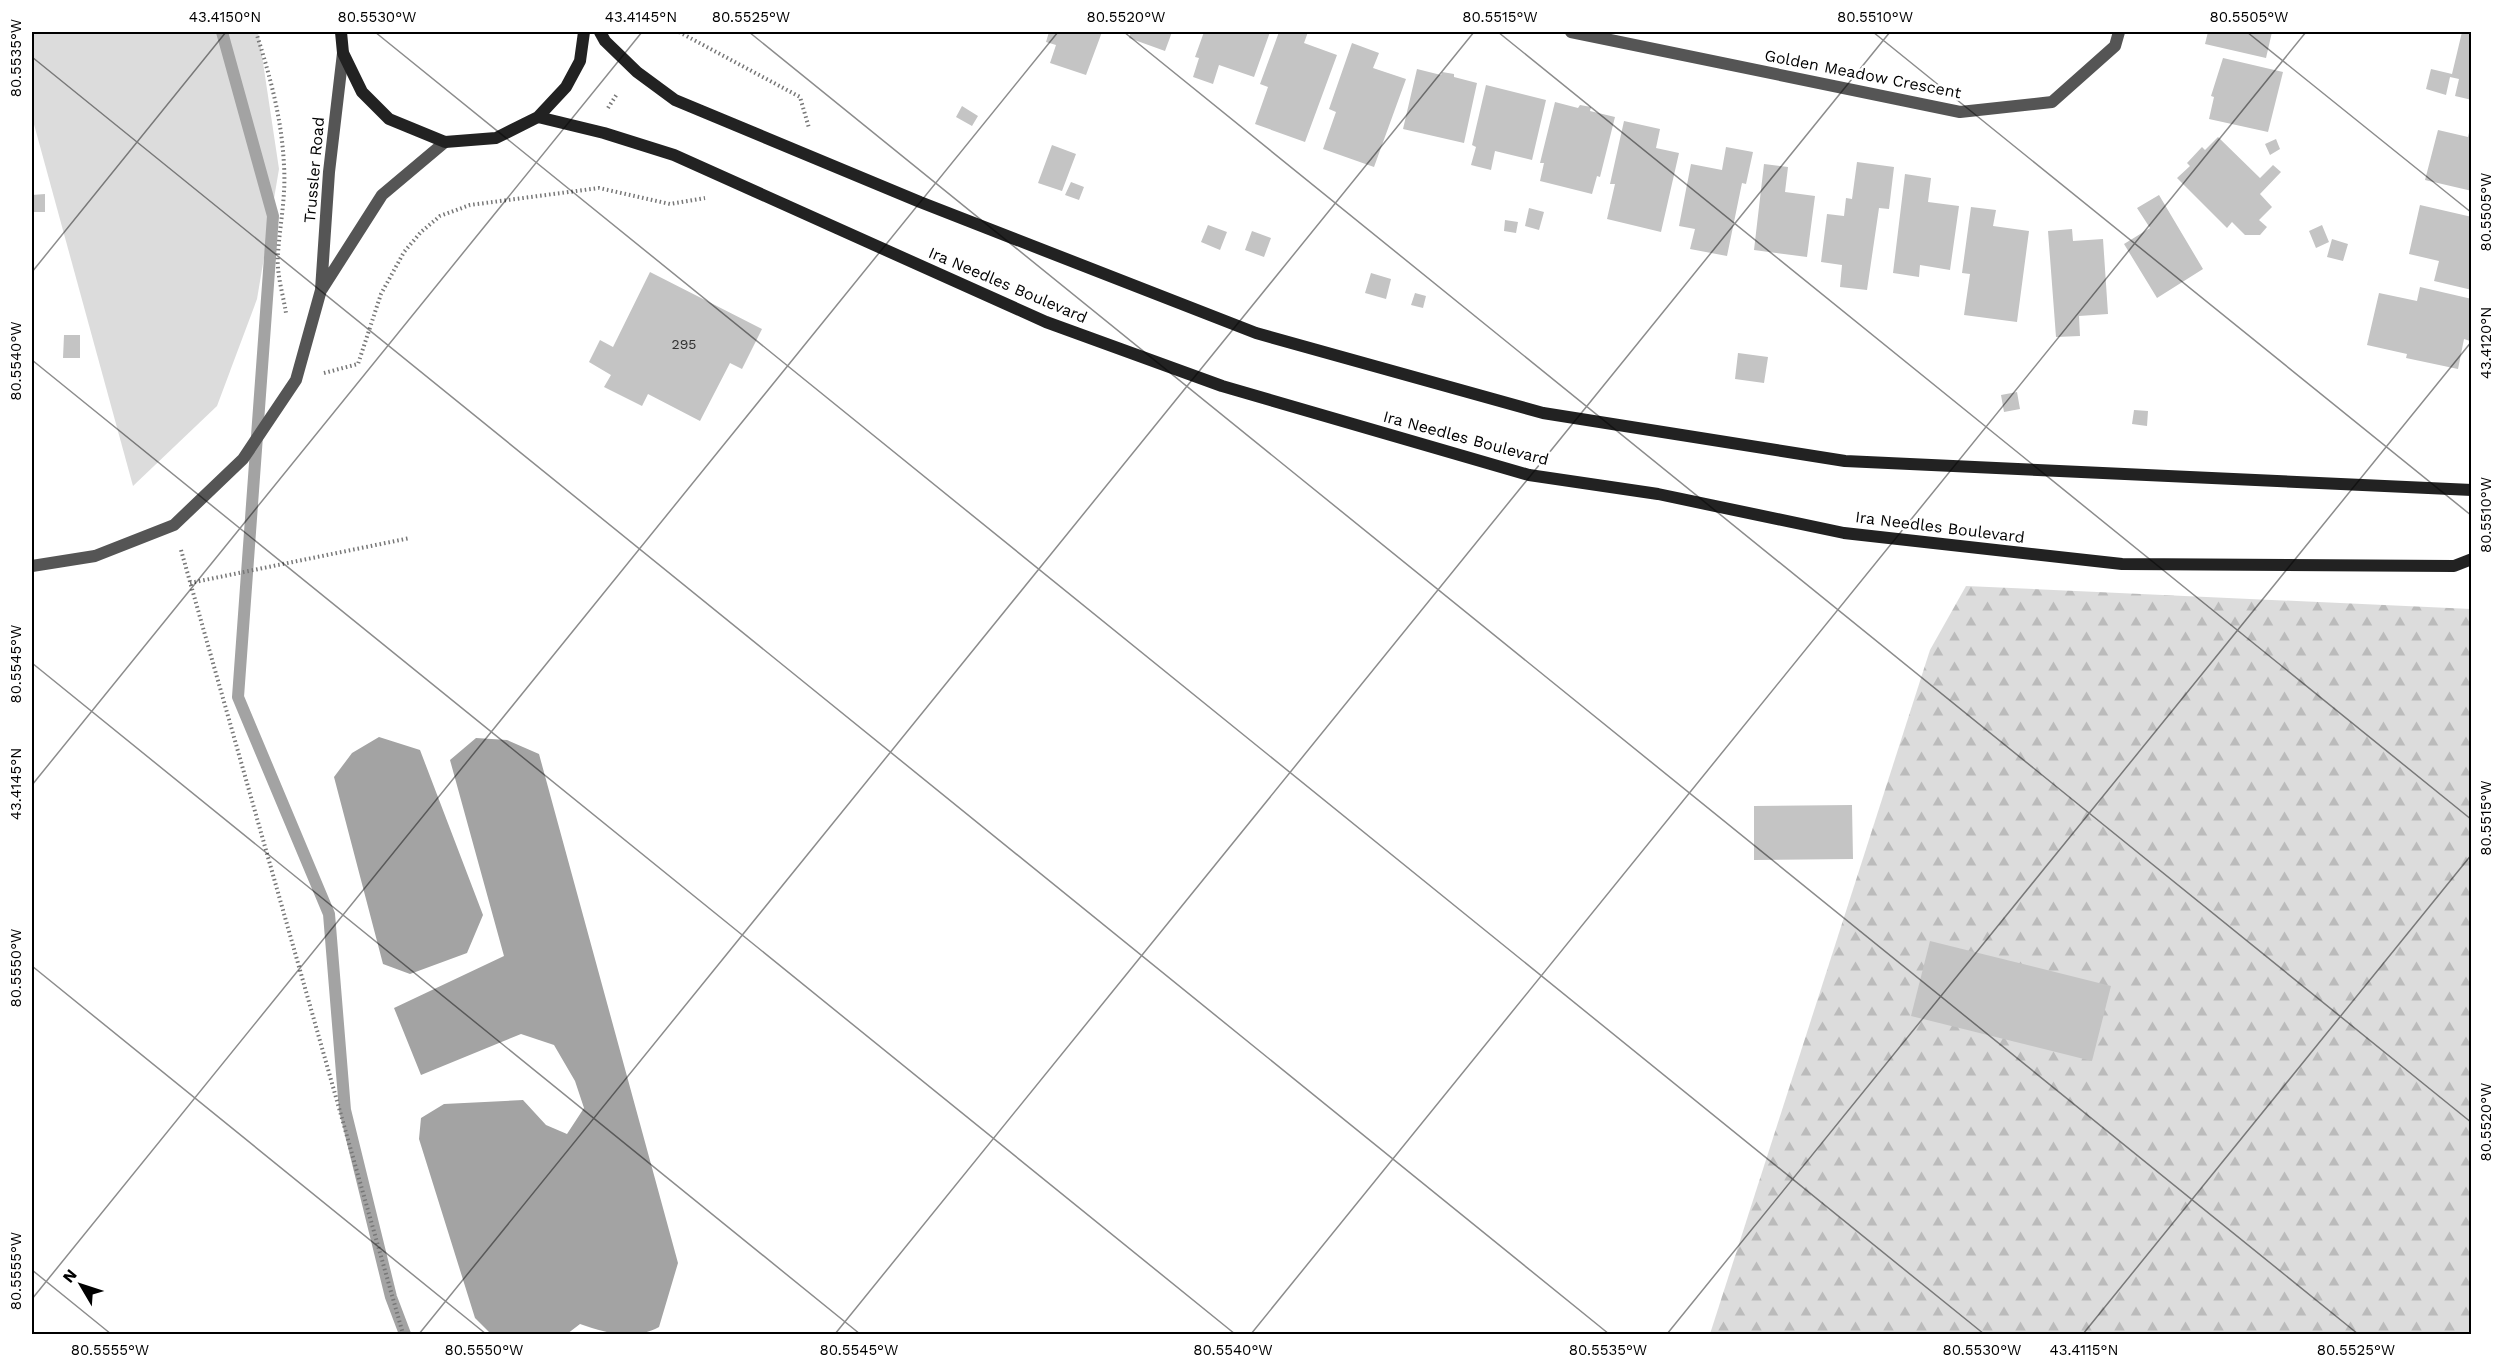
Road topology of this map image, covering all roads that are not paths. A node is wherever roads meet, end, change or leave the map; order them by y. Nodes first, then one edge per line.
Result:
1 (341, 32) edge
2 (584, 32) edge
3 (600, 32) edge
4 (1571, 32) edge
5 (2119, 32) edge
6 (343, 53) junction
7 (538, 117) junction
8 (445, 142) junction
9 (321, 291) junction
10 (2472, 490) edge
11 (2472, 559) edge
12 (32, 566) edge

1 - 6 main road
2 - 7 main road
3 - 10 main road
4 - 5 street, Golden Meadow Crescent
6 - 8 main road
6 - 9 street, Trussler Road
7 - 8 main road
7 - 11 main road, Ira Needles Boulevard
8 - 9 street, Trussler Road
9 - 12 street, Trussler Road

